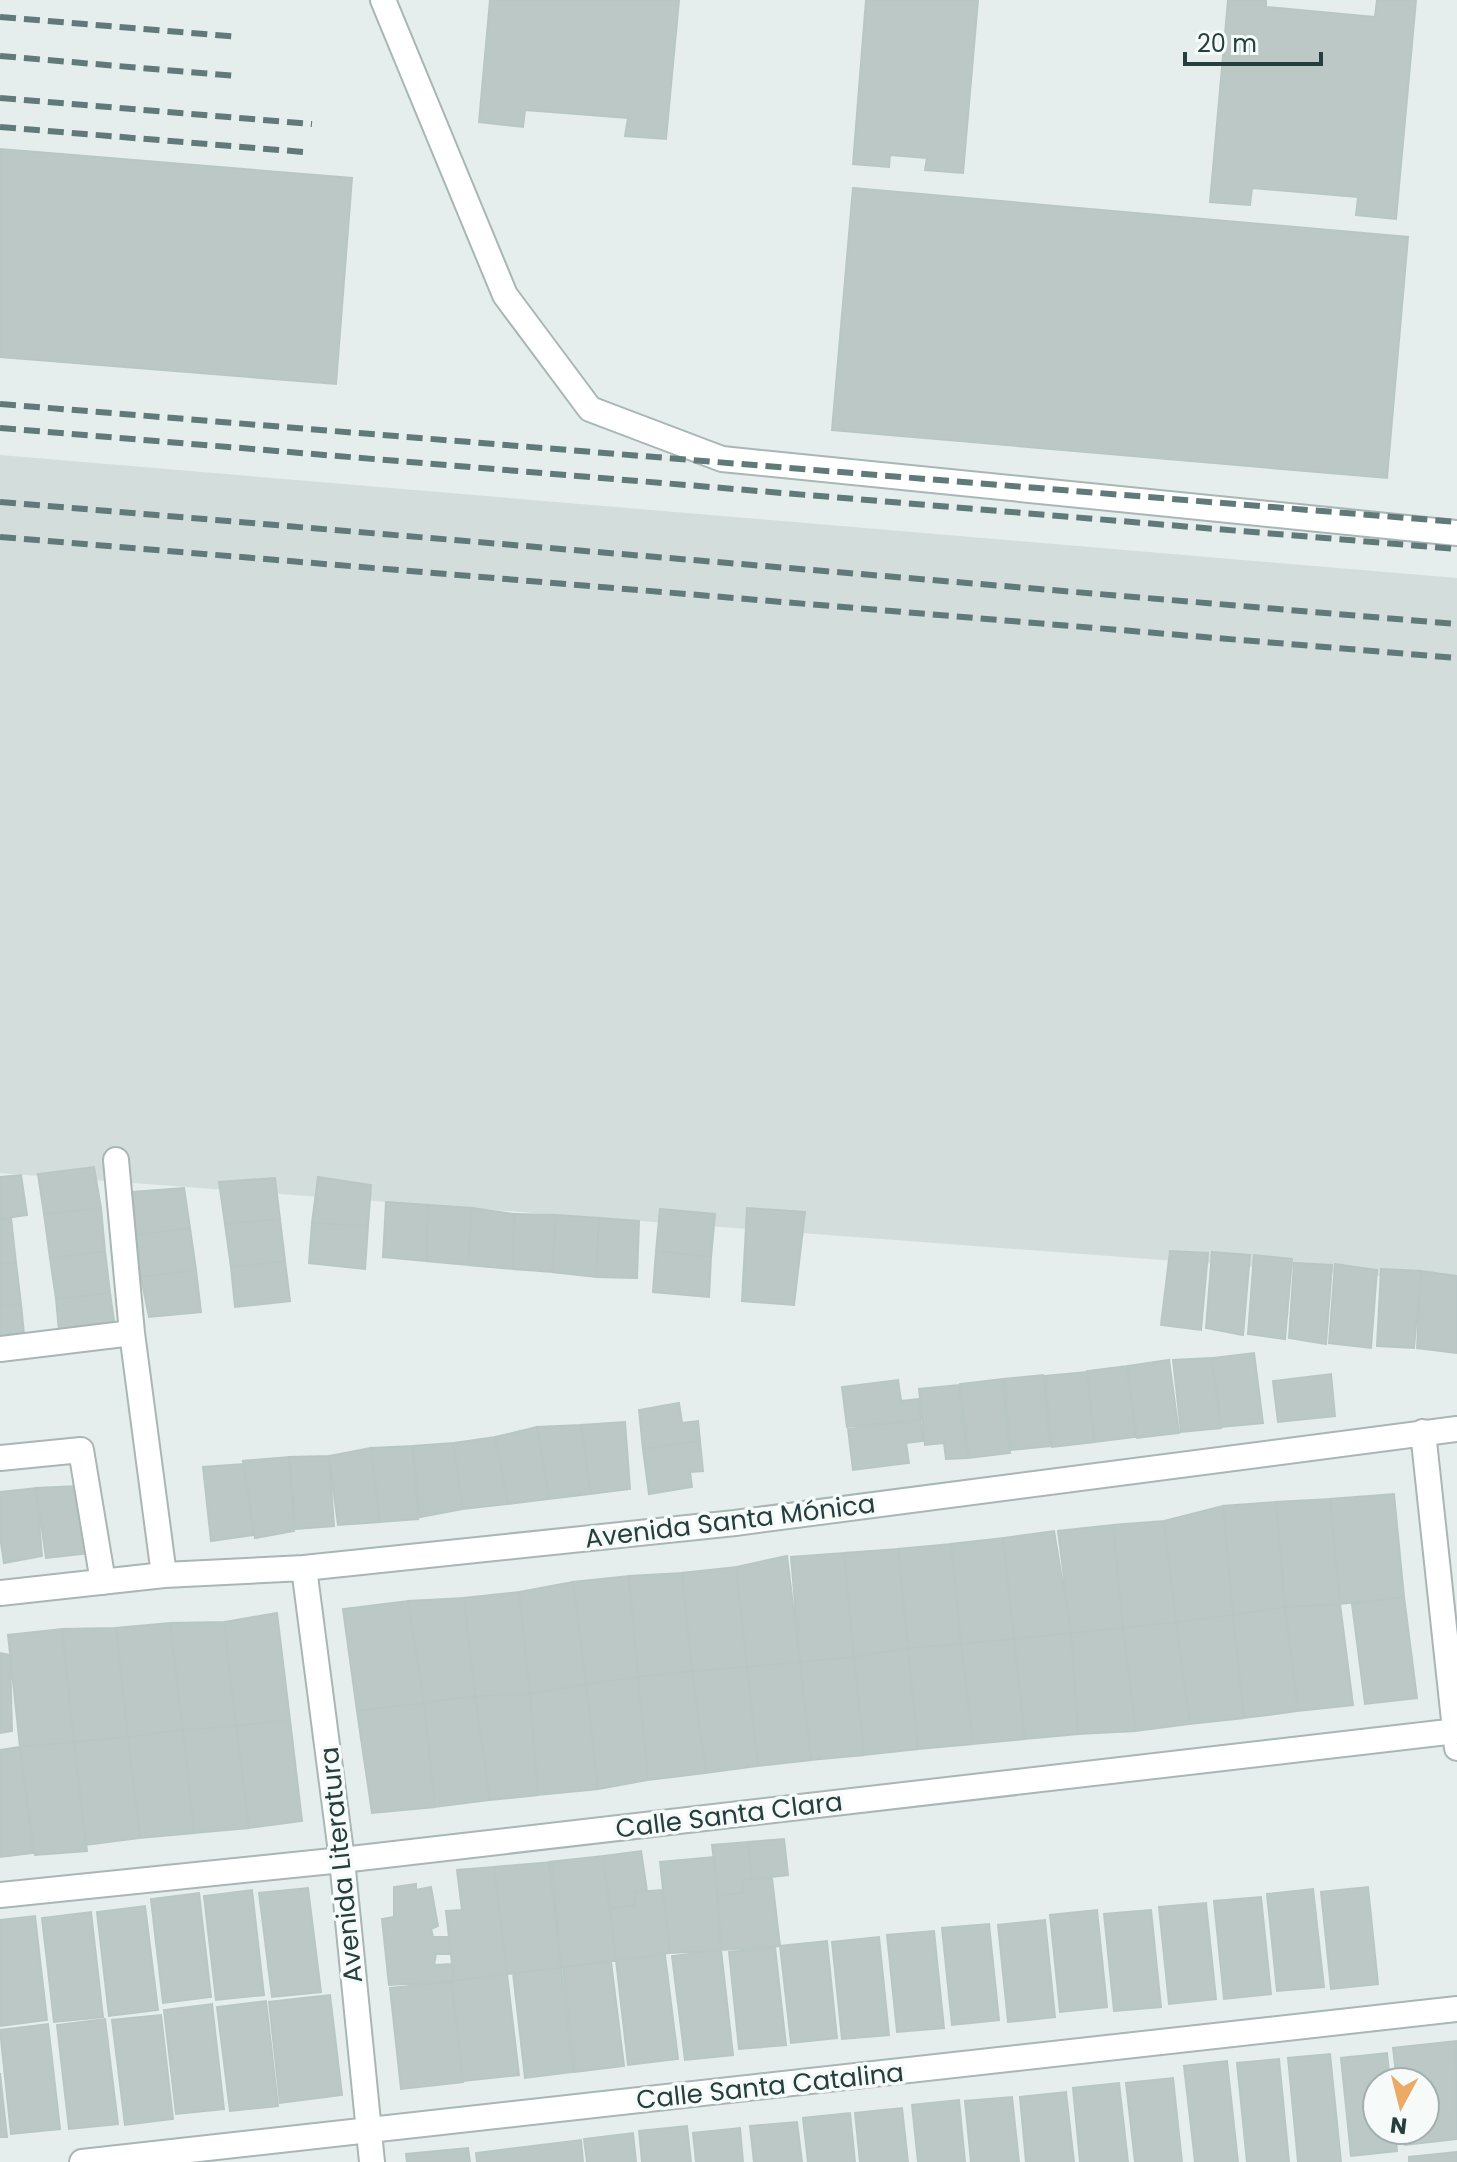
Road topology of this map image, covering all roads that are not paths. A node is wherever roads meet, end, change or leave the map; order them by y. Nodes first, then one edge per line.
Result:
1 (383, 0) edge
2 (1457, 533) edge
3 (116, 1160) dead end
4 (132, 1333) junction
5 (0, 1349) edge
6 (1457, 1429) edge
7 (1423, 1432) junction
8 (0, 1458) edge
9 (304, 1568) junction
10 (164, 1575) junction
11 (103, 1582) junction
12 (0, 1593) edge
13 (1456, 1737) edge
14 (342, 1860) junction
15 (0, 1895) edge
16 (1457, 2009) edge
17 (368, 2130) junction
18 (82, 2162) edge
19 (372, 2162) edge

1 - 2 street
3 - 4 street
4 - 5 street
4 - 10 street
6 - 7 street, Avenida Santa Mónica
7 - 9 street, Avenida Santa Mónica
7 - 13 street
8 - 11 street
9 - 10 street, Avenida Santa Mónica
9 - 14 street, Avenida Literatura
10 - 11 street, Avenida Santa Mónica
11 - 12 street, Avenida Santa Mónica
13 - 14 street, Calle Santa Clara
14 - 15 street, Calle Santa Clara
14 - 17 street, Avenida Literatura
16 - 17 street, Calle Santa Catalina
17 - 18 street, Calle Santa Catalina
17 - 19 street, Avenida Literatura

